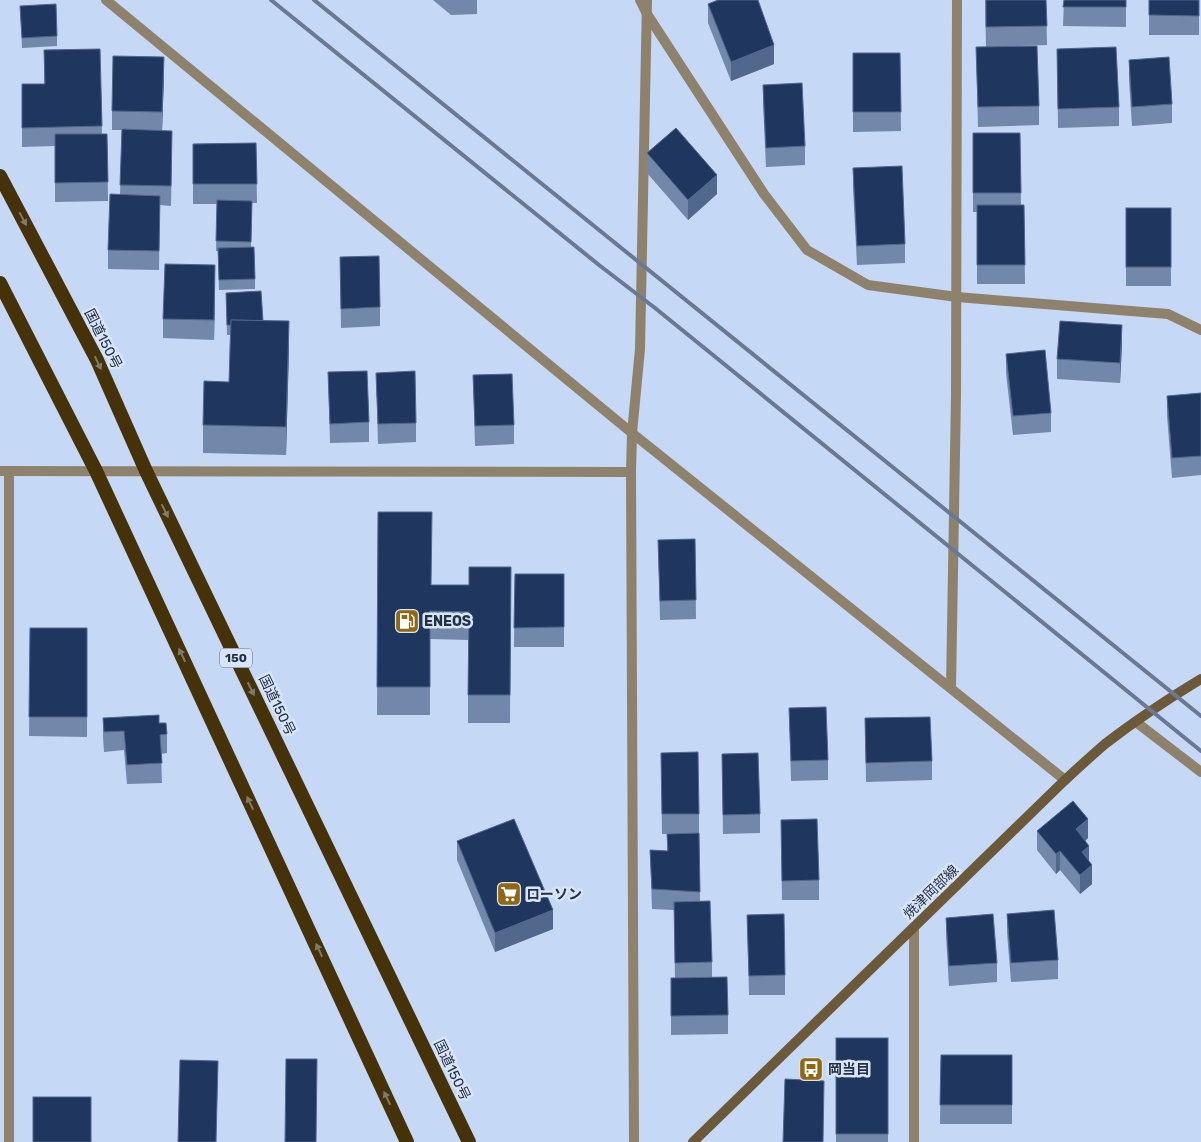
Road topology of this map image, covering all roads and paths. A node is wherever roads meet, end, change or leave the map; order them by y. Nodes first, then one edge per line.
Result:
1 (106, 0) edge
2 (640, 0) edge
3 (647, 0) edge
4 (957, 0) edge
5 (647, 14) junction
6 (0, 176) edge
7 (0, 283) edge
8 (956, 297) junction
9 (1201, 330) edge
10 (632, 433) junction
11 (4, 471) edge
12 (96, 471) junction
13 (146, 471) junction
14 (631, 472) junction
15 (1201, 679) edge
16 (951, 688) junction
17 (1136, 722) junction
18 (1201, 772) edge
19 (1065, 780) junction
20 (914, 928) junction
21 (9, 1142) edge
22 (407, 1142) edge
23 (469, 1142) edge
24 (634, 1142) edge
25 (693, 1142) edge
26 (914, 1142) edge

1 - 10 street
2 - 5 street
3 - 5 street
4 - 8 street
5 - 8 street
5 - 10 street
6 -> 13 highway, 国道150号 / 150
7 - 12 highway
8 - 9 street
8 - 16 street
10 - 14 street
10 - 16 street
11 - 12 street
11 - 21 street
12 - 13 street
22 -> 12 highway
13 - 14 street
13 -> 23 highway, 国道150号 / 150
14 - 24 street
15 - 17 main road, 焼津岡部線
16 - 19 street
17 - 18 street
17 - 19 main road, 焼津岡部線
19 - 20 main road, 焼津岡部線
20 - 25 main road, 焼津岡部線
20 - 26 street

